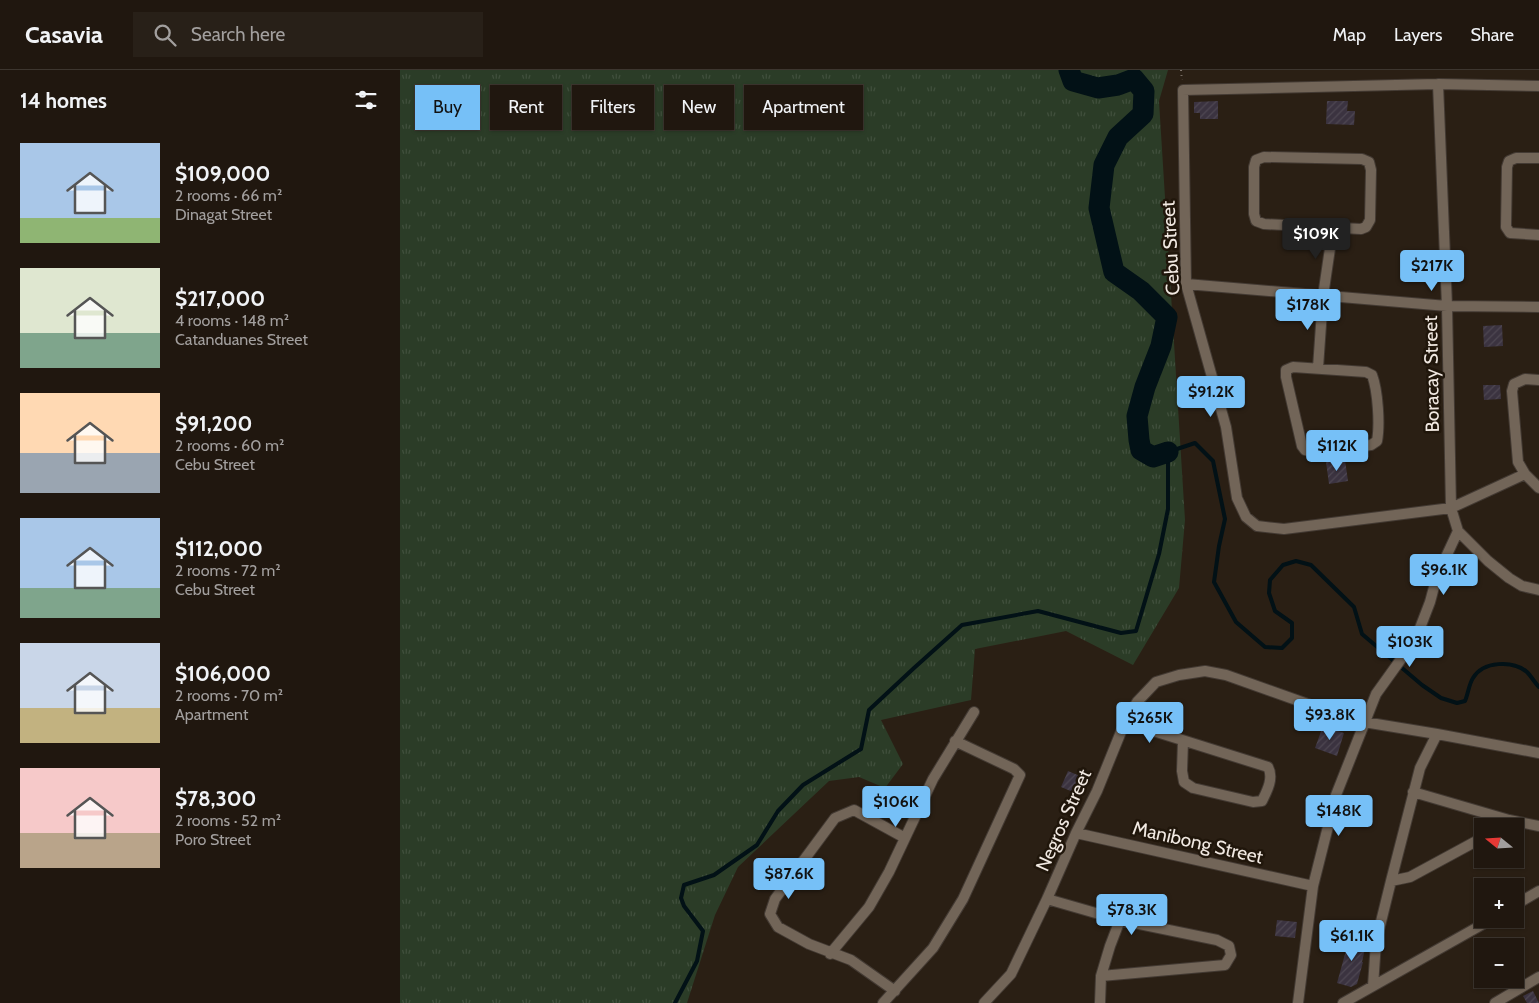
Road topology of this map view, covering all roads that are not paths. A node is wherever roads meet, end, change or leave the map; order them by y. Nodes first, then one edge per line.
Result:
1 (1438, 84) junction
2 (1539, 86) edge
3 (1539, 158) edge
4 (1333, 228) junction
5 (1539, 235) edge
6 (1186, 284) junction
7 (1323, 296) junction
8 (1447, 306) junction
9 (1539, 307) edge
10 (1318, 368) junction
11 (1539, 380) edge
12 (1525, 474) junction
13 (1539, 488) edge
14 (1451, 508) junction
15 (1458, 531) junction
16 (1539, 590) edge
17 (974, 712) dead end
18 (1124, 722) junction
19 (1364, 722) junction
20 (1437, 734) junction
21 (955, 741) junction
22 (1183, 741) junction
23 (1539, 753) edge
24 (1413, 792) junction
25 (1502, 818) edge
26 (1524, 823) edge
27 (1539, 826) edge
28 (1076, 833) junction
29 (905, 838) junction
30 (1474, 842) edge
31 (1391, 881) junction
32 (1313, 886) junction
33 (1539, 891) edge
34 (1047, 899) junction
35 (1524, 900) edge
36 (1120, 920) junction
37 (1476, 928) edge
38 (830, 954) junction
39 (1101, 976) junction
40 (1539, 978) edge
41 (1373, 986) junction
42 (895, 991) junction
43 (883, 1003) edge
44 (984, 1003) edge
45 (1100, 1003) edge
46 (1298, 1003) edge
47 (1343, 1003) edge
48 (1495, 1003) edge

1 - 2 street
1 - 6 street, Cebu Street
1 - 8 street, Boracay Street
3 - 5 street
4 - 4 street
4 - 7 street
6 - 7 street
6 - 14 street, Cebu Street
7 - 8 street
7 - 10 street
8 - 9 street
8 - 14 street, Boracay Street
10 - 10 street
11 - 12 street
12 - 13 street
12 - 14 street, Cebu Street
14 - 15 street, Boracay Street
15 - 16 street, Boracay Street
15 - 19 street
17 - 21 street
18 - 19 street, Negros Street
18 - 22 street
18 - 28 street, Negros Street
19 - 20 street, Negros Street
19 - 32 street
20 - 23 street, Negros Street
20 - 24 street
21 - 29 street
21 - 42 street
22 - 22 street
24 - 25 street
24 - 31 street
26 - 27 street
28 - 32 street, Manibong Street
28 - 34 street, Negros Street
29 - 38 street
29 - 38 street
30 - 31 street
31 - 41 street
32 - 46 street
33 - 35 street
34 - 36 street
34 - 44 street, Negros Street
36 - 39 street
36 - 39 street
37 - 41 street
38 - 42 street
39 - 45 street
40 - 48 street
41 - 47 street
42 - 43 street

